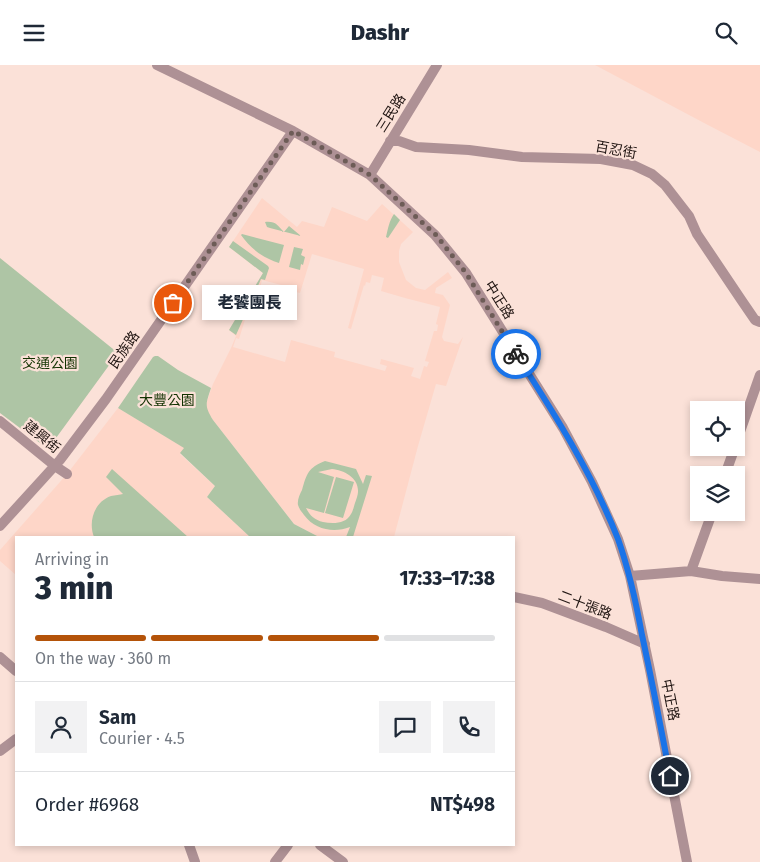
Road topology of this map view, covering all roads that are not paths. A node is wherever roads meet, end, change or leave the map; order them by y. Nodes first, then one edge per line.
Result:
1 (157, 65) edge
2 (437, 65) edge
3 (293, 131) junction
4 (390, 141) junction
5 (370, 175) junction
6 (760, 322) edge
7 (760, 375) edge
8 (745, 418) edge
9 (0, 421) edge
10 (55, 466) junction
11 (67, 474) dead end
12 (709, 521) edge
13 (0, 526) edge
14 (691, 571) junction
15 (630, 576) junction
16 (760, 579) edge
17 (515, 597) edge
18 (644, 644) junction
19 (0, 657) edge
20 (15, 670) edge
21 (15, 740) edge
22 (0, 751) edge
23 (189, 846) edge
24 (287, 846) edge
25 (321, 846) edge
26 (195, 862) edge
27 (276, 862) edge
28 (343, 862) edge
29 (687, 862) edge

1 - 3 street, 中正路
2 - 4 street, 三民路
3 - 5 street, 中正路
3 - 10 street, 民族路
4 - 5 street, 三民路
4 - 6 street, 百忍街
5 - 15 street, 中正路
7 - 8 street
9 - 10 street, 建興街
10 - 11 street, 建興街
10 - 13 street, 民族路
12 - 14 street
14 - 15 street
14 - 16 street
15 - 18 street, 中正路
17 - 18 street, 二十張路
18 - 29 street, 中正路
19 - 20 street
21 - 22 street
23 - 26 street
24 - 27 street
25 - 28 street

